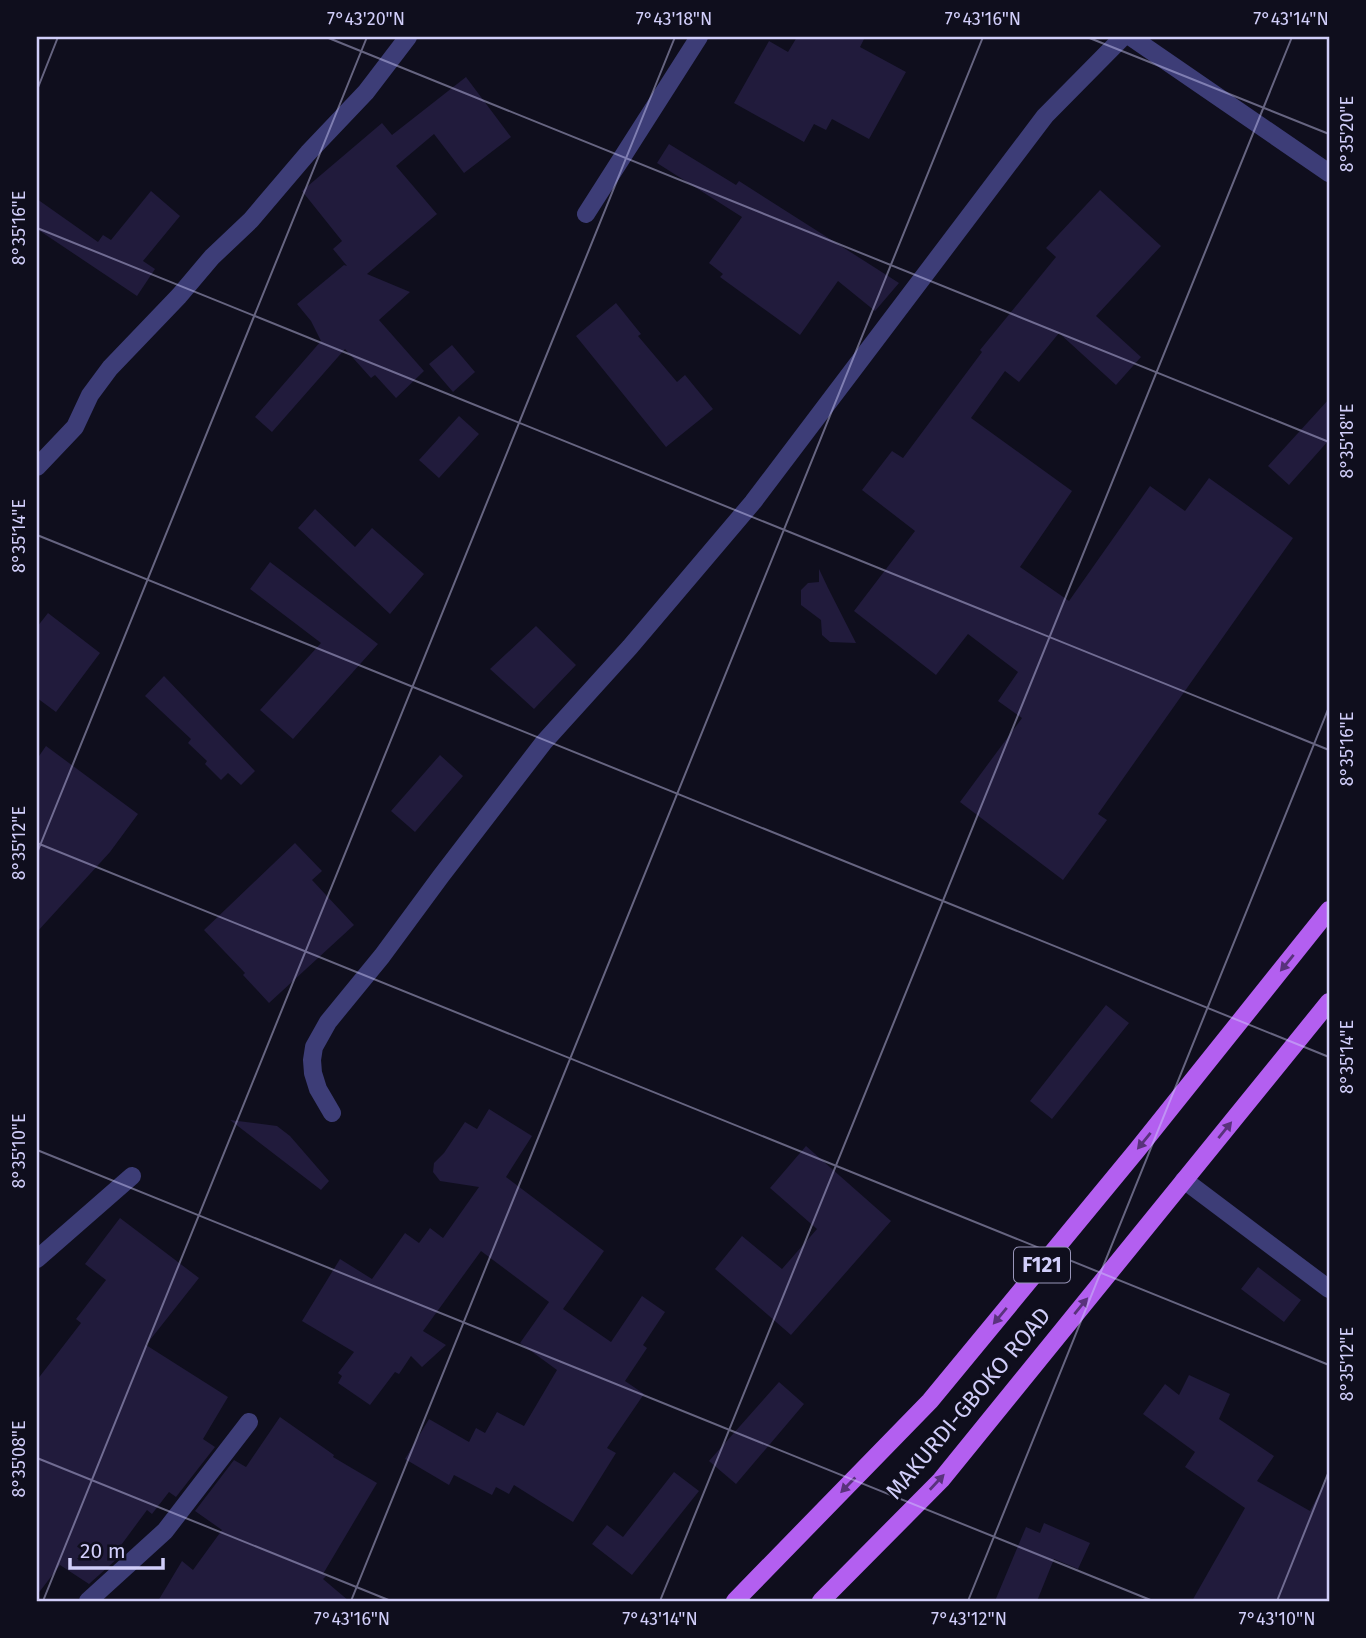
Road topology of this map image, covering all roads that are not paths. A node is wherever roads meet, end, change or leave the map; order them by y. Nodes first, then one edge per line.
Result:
1 (408, 37) edge
2 (699, 37) edge
3 (1123, 37) edge
4 (1131, 37) edge
5 (1329, 173) edge
6 (586, 214) dead end
7 (37, 467) edge
8 (1329, 910) edge
9 (1329, 1002) edge
10 (332, 1113) dead end
11 (132, 1176) dead end
12 (1184, 1180) junction
13 (37, 1258) edge
14 (1329, 1289) edge
15 (249, 1422) dead end
16 (88, 1601) edge
17 (734, 1601) edge
18 (821, 1601) edge

1 - 7 street
2 - 6 street
3 - 10 street
4 - 5 street
8 -> 17 main road, F121
12 -> 9 main road, MAKURDI-GBOKO ROAD / F121
11 - 13 street
12 - 14 street
18 -> 12 main road, MAKURDI-GBOKO ROAD / F121
15 - 16 street

